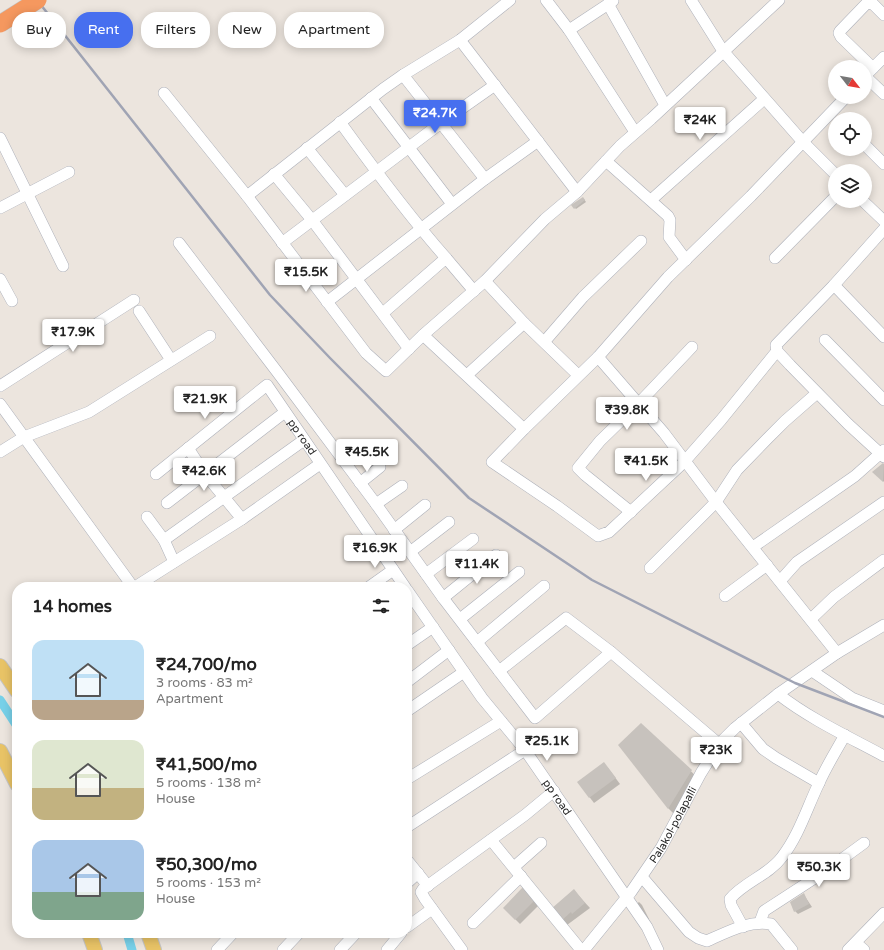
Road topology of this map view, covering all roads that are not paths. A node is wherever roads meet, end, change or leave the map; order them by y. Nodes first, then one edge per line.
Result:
1 (38, 0) edge
2 (510, 0) edge
3 (546, 0) edge
4 (691, 0) edge
5 (779, 0) edge
6 (611, 2) edge
7 (767, 4) edge
8 (884, 15) edge
9 (0, 24) edge
10 (568, 30) junction
11 (460, 40) junction
12 (723, 51) junction
13 (884, 57) edge
14 (858, 60) edge
15 (872, 70) edge
16 (403, 75) junction
17 (872, 79) edge
18 (495, 85) junction
19 (164, 93) dead end
20 (884, 94) edge
21 (371, 98) junction
22 (764, 99) junction
23 (665, 105) junction
24 (340, 122) junction
25 (828, 122) edge
26 (441, 123) junction
27 (635, 132) junction
28 (0, 138) edge
29 (538, 141) junction
30 (803, 142) junction
31 (408, 147) junction
32 (307, 148) junction
33 (872, 152) edge
34 (606, 161) junction
35 (884, 164) edge
36 (828, 167) edge
37 (70, 172) dead end
38 (376, 172) junction
39 (274, 174) junction
40 (485, 178) junction
41 (577, 192) junction
42 (27, 194) junction
43 (345, 195) junction
44 (247, 196) junction
45 (651, 200) junction
46 (452, 204) junction
47 (828, 204) edge
48 (0, 208) edge
49 (870, 208) edge
50 (312, 220) junction
51 (884, 221) edge
52 (420, 229) junction
53 (884, 229) edge
54 (641, 241) dead end
55 (179, 243) dead end
56 (282, 243) junction
57 (446, 258) junction
58 (775, 258) dead end
59 (686, 260) junction
60 (64, 266) dead end
61 (356, 278) junction
62 (0, 279) edge
63 (486, 281) junction
64 (834, 285) junction
65 (474, 291) junction
66 (134, 300) dead end
67 (12, 301) dead end
68 (327, 302) junction
69 (139, 311) dead end
70 (382, 313) junction
71 (524, 323) junction
72 (423, 335) junction
73 (210, 336) dead end
74 (884, 338) edge
75 (825, 340) dead end
76 (545, 342) junction
77 (692, 347) dead end
78 (409, 349) junction
79 (777, 351) junction
80 (598, 357) junction
81 (172, 360) junction
82 (467, 375) junction
83 (578, 375) junction
84 (0, 386) edge
85 (818, 393) junction
86 (884, 400) edge
87 (639, 403) junction
88 (0, 404) edge
89 (285, 412) junction
90 (524, 429) junction
91 (24, 437) junction
92 (304, 440) junction
93 (358, 447) dead end
94 (188, 448) junction
95 (0, 452) edge
96 (883, 454) edge
97 (342, 458) junction
98 (684, 462) junction
99 (320, 464) junction
100 (380, 467) dead end
101 (156, 474) dead end
102 (204, 474) junction
103 (360, 483) junction
104 (402, 486) dead end
105 (223, 498) junction
106 (167, 502) dead end
107 (716, 502) junction
108 (884, 502) edge
109 (376, 504) junction
110 (426, 505) dead end
111 (631, 512) junction
112 (147, 517) dead end
113 (242, 519) junction
114 (449, 522) dead end
115 (394, 530) junction
116 (473, 538) dead end
117 (164, 540) junction
118 (752, 548) junction
119 (410, 552) junction
120 (496, 555) dead end
121 (884, 560) edge
122 (174, 562) junction
123 (767, 565) junction
124 (650, 568) dead end
125 (393, 570) junction
126 (519, 572) dead end
127 (426, 574) junction
128 (780, 581) junction
129 (130, 582) edge
130 (142, 582) edge
131 (376, 582) edge
132 (401, 582) edge
133 (544, 586) dead end
134 (725, 596) dead end
135 (412, 597) edge
136 (443, 598) junction
137 (460, 619) junction
138 (811, 619) junction
139 (884, 625) edge
140 (433, 627) junction
141 (412, 642) edge
142 (477, 642) junction
143 (449, 650) junction
144 (610, 652) junction
145 (837, 653) junction
146 (0, 666) edge
147 (499, 671) junction
148 (812, 671) junction
149 (464, 672) junction
150 (412, 678) edge
151 (12, 681) edge
152 (778, 694) junction
153 (412, 708) edge
154 (884, 711) edge
155 (501, 721) junction
156 (741, 723) junction
157 (845, 735) junction
158 (719, 744) junction
159 (525, 750) junction
160 (1, 755) edge
161 (884, 756) edge
162 (12, 775) edge
163 (412, 777) edge
164 (819, 783) junction
165 (554, 791) junction
166 (412, 824) edge
167 (492, 840) junction
168 (541, 843) dead end
169 (864, 843) dead end
170 (412, 866) edge
171 (514, 867) junction
172 (418, 873) junction
173 (521, 876) junction
174 (642, 877) junction
175 (412, 879) edge
176 (428, 886) junction
177 (627, 898) junction
178 (432, 909) junction
179 (884, 913) edge
180 (760, 922) junction
181 (412, 923) edge
182 (473, 923) dead end
183 (743, 927) junction
184 (91, 938) edge
185 (150, 938) edge
186 (228, 938) edge
187 (295, 938) edge
188 (351, 938) edge
189 (397, 938) edge
190 (856, 948) edge
191 (287, 949) edge
192 (95, 950) edge
193 (154, 950) edge
194 (217, 950) edge
195 (340, 950) edge
196 (387, 950) edge
197 (462, 950) edge
198 (581, 950) edge
199 (584, 950) edge
200 (658, 950) edge
201 (792, 950) edge

1 - 9 highway, bridge
2 - 11 street
3 - 10 street
4 - 12 street
5 - 7 street
6 - 10 street
6 - 23 street
7 - 12 street
8 - 14 street
10 - 27 street
11 - 16 street
11 - 18 street
12 - 22 street
12 - 23 street
13 - 15 street
16 - 21 street
16 - 26 street
17 - 20 street
18 - 26 street
18 - 29 street
19 - 44 street
21 - 24 street
21 - 31 street
22 - 30 street
22 - 45 street
23 - 27 street
24 - 32 street
24 - 38 street
25 - 30 street
26 - 31 street
26 - 40 street
27 - 34 street
28 - 42 street
29 - 40 street
29 - 41 street
30 - 36 street
30 - 59 street
31 - 38 street
31 - 46 street
32 - 39 street
32 - 43 street
33 - 35 street
34 - 41 street
34 - 45 street
37 - 42 street
38 - 43 street
38 - 52 street
39 - 44 street
39 - 50 street
40 - 46 street
41 - 63 street
42 - 48 street
42 - 60 street
43 - 50 street
44 - 56 street
45 - 59 street
46 - 52 street
47 - 58 street
49 - 51 street
50 - 56 street
50 - 61 street
52 - 57 street
52 - 61 street
53 - 64 street
54 - 76 street
55 - 97 street
56 - 68 street
57 - 65 street
57 - 70 street
59 - 80 street
61 - 68 street
61 - 70 street
62 - 67 street
63 - 65 street
63 - 71 street
64 - 74 street
64 - 79 street
65 - 72 street
66 - 84 street
68 - 78 street
69 - 81 street
70 - 78 street
71 - 76 street
71 - 82 street
72 - 78 street
72 - 82 street
73 - 81 street
75 - 86 street
76 - 83 street
77 - 87 street
79 - 85 street
79 - 98 street
80 - 83 street
80 - 87 street
81 - 91 street
82 - 90 street
83 - 90 street
85 - 96 street
85 - 107 street
87 - 98 street
87 - 111 street
88 - 91 street
89 - 92 street, pp road
89 - 94 street, pp road
89 - 102 street
90 - 111 street
91 - 95 street
91 - 129 street
92 - 99 street, pp road
92 - 105 street
93 - 97 street
94 - 101 street
94 - 102 street
96 - 118 street
97 - 103 street
98 - 107 street
98 - 111 street
99 - 113 street
99 - 125 street, pp road
100 - 103 street
102 - 105 street
102 - 106 street
103 - 109 street
104 - 109 street
105 - 113 street
105 - 117 street
107 - 118 street
107 - 124 street
108 - 128 street
109 - 115 street
110 - 115 street
112 - 117 street
113 - 122 street
114 - 119 street
115 - 119 street
116 - 127 street
117 - 122 street
118 - 123 street
119 - 127 street
120 - 136 street
121 - 138 street
122 - 130 street
123 - 128 street
123 - 134 street
125 - 131 street
125 - 132 street, pp road
126 - 137 street
127 - 136 street
128 - 138 street
133 - 142 street
135 - 140 street, pp road
136 - 137 street
137 - 142 street
138 - 145 street
139 - 145 street, Palakol-polapalli
140 - 141 street
140 - 143 street, pp road
142 - 147 street
143 - 149 street, pp road
143 - 150 street
144 - 147 street
144 - 147 street
144 - 158 street
145 - 148 street, Palakol-polapalli
146 - 151 main road
148 - 152 street, Palakol-polapalli
148 - 154 street
149 - 153 street
149 - 155 street, pp road
152 - 156 street, Palakol-polapalli
152 - 157 street
155 - 159 street, pp road
155 - 163 street
156 - 158 street, Palakol-polapalli
156 - 164 street
157 - 161 street
157 - 164 street
158 - 174 street, Palakol-polapalli
159 - 165 street, pp road
159 - 166 street
160 - 162 main road
164 - 183 street
165 - 167 street
165 - 177 street, pp road
167 - 171 street
167 - 176 street
168 - 171 street
169 - 180 street
170 - 172 street
171 - 173 street
172 - 175 street
172 - 176 street
173 - 182 street
173 - 198 street
174 - 177 street, Palakol-polapalli
174 - 183 street
176 - 178 street
177 - 199 street, Palakol-polapalli
177 - 200 street, pp road
178 - 181 street
178 - 197 street
179 - 190 street
180 - 183 street
180 - 201 street
184 - 192 main road
185 - 193 main road
186 - 194 street
187 - 191 street
188 - 195 street
189 - 196 street

